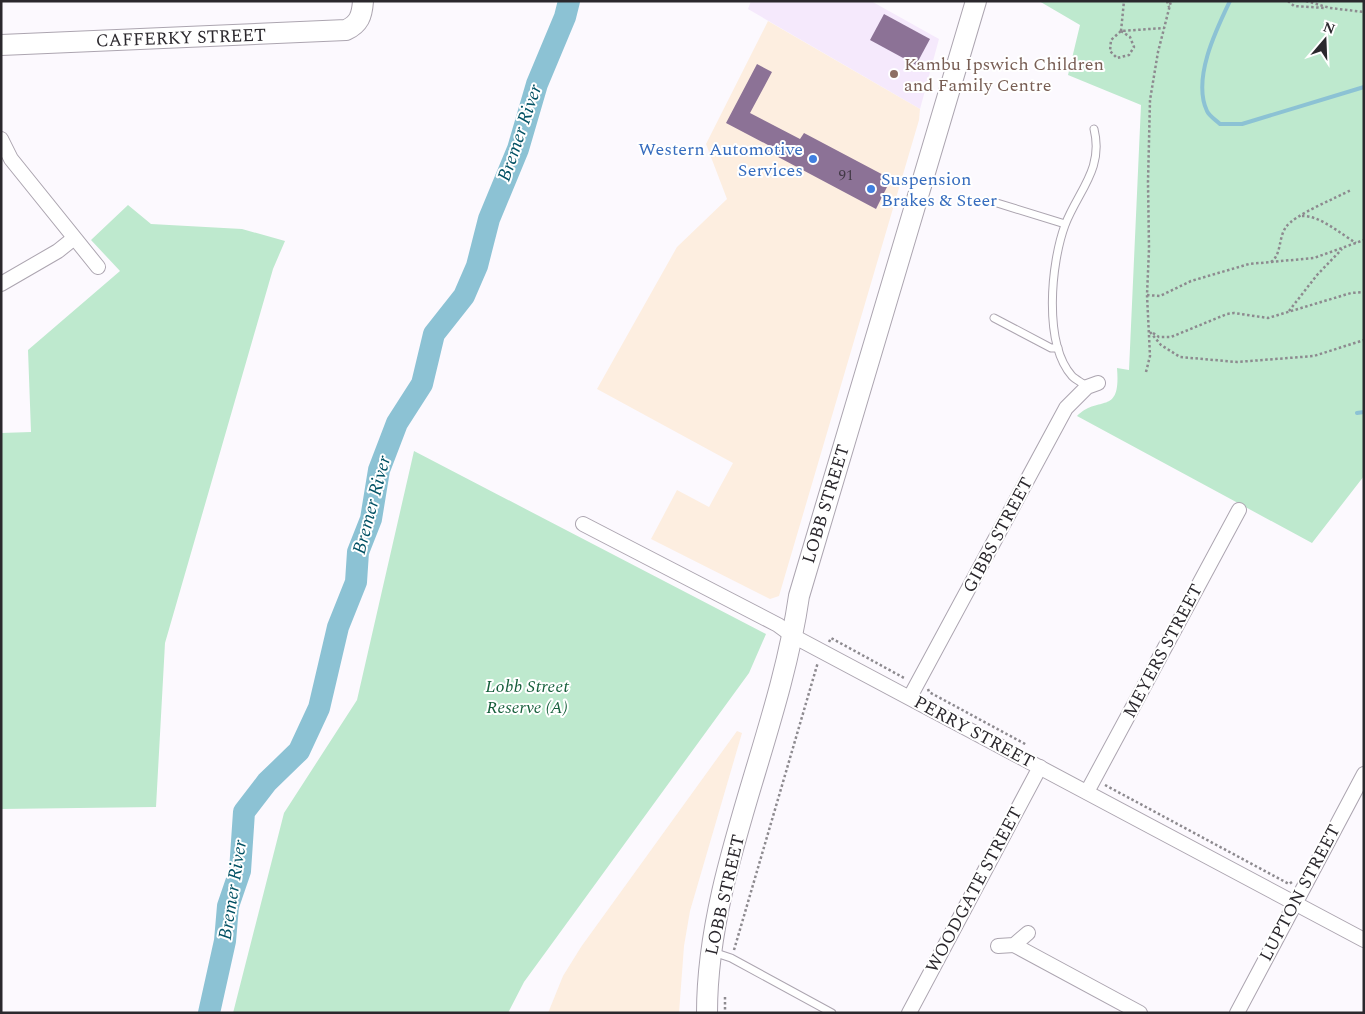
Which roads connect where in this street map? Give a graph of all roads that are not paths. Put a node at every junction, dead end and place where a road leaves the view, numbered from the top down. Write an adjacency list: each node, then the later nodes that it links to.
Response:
1 (363, 1): 3 (main road, CAFFERKY STREET)
2 (976, 1): 16 (main road, LOBB STREET)
3 (1, 45)
4 (1094, 129): 7 (lane)
5 (1, 139): 8 (street)
6 (997, 203): 7 (lane)
7 (1065, 224): 12 (lane)
8 (73, 239): 9 (street); 10 (street)
9 (98, 267)
10 (1, 284)
11 (994, 318): 12 (lane)
12 (1058, 348): 13 (lane)
13 (1092, 385): 17 (street, GIBBS STREET)
14 (1239, 510): 20 (street, MEYERS STREET)
15 (583, 524): 16 (street, PERRY STREET)
16 (793, 636): 17 (street, PERRY STREET); 26 (main road, LOBB STREET)
17 (910, 697): 18 (street, PERRY STREET)
18 (1040, 767): 20 (street, PERRY STREET); 29 (street, WOODGATE STREET)
19 (1364, 774): 21 (street, LUPTON STREET)
20 (1087, 792): 21 (street, PERRY STREET)
21 (1295, 903): 23 (street, PERRY STREET); 31 (street, LUPTON STREET)
22 (1028, 933): 24 (street)
23 (1364, 940)
24 (1014, 945): 25 (street); 30 (street)
25 (998, 946)
26 (710, 951): 27 (main road, LOBB STREET); 28 (lane)
27 (707, 1013)
28 (832, 1013)
29 (909, 1013)
30 (1140, 1013)
31 (1237, 1013)

